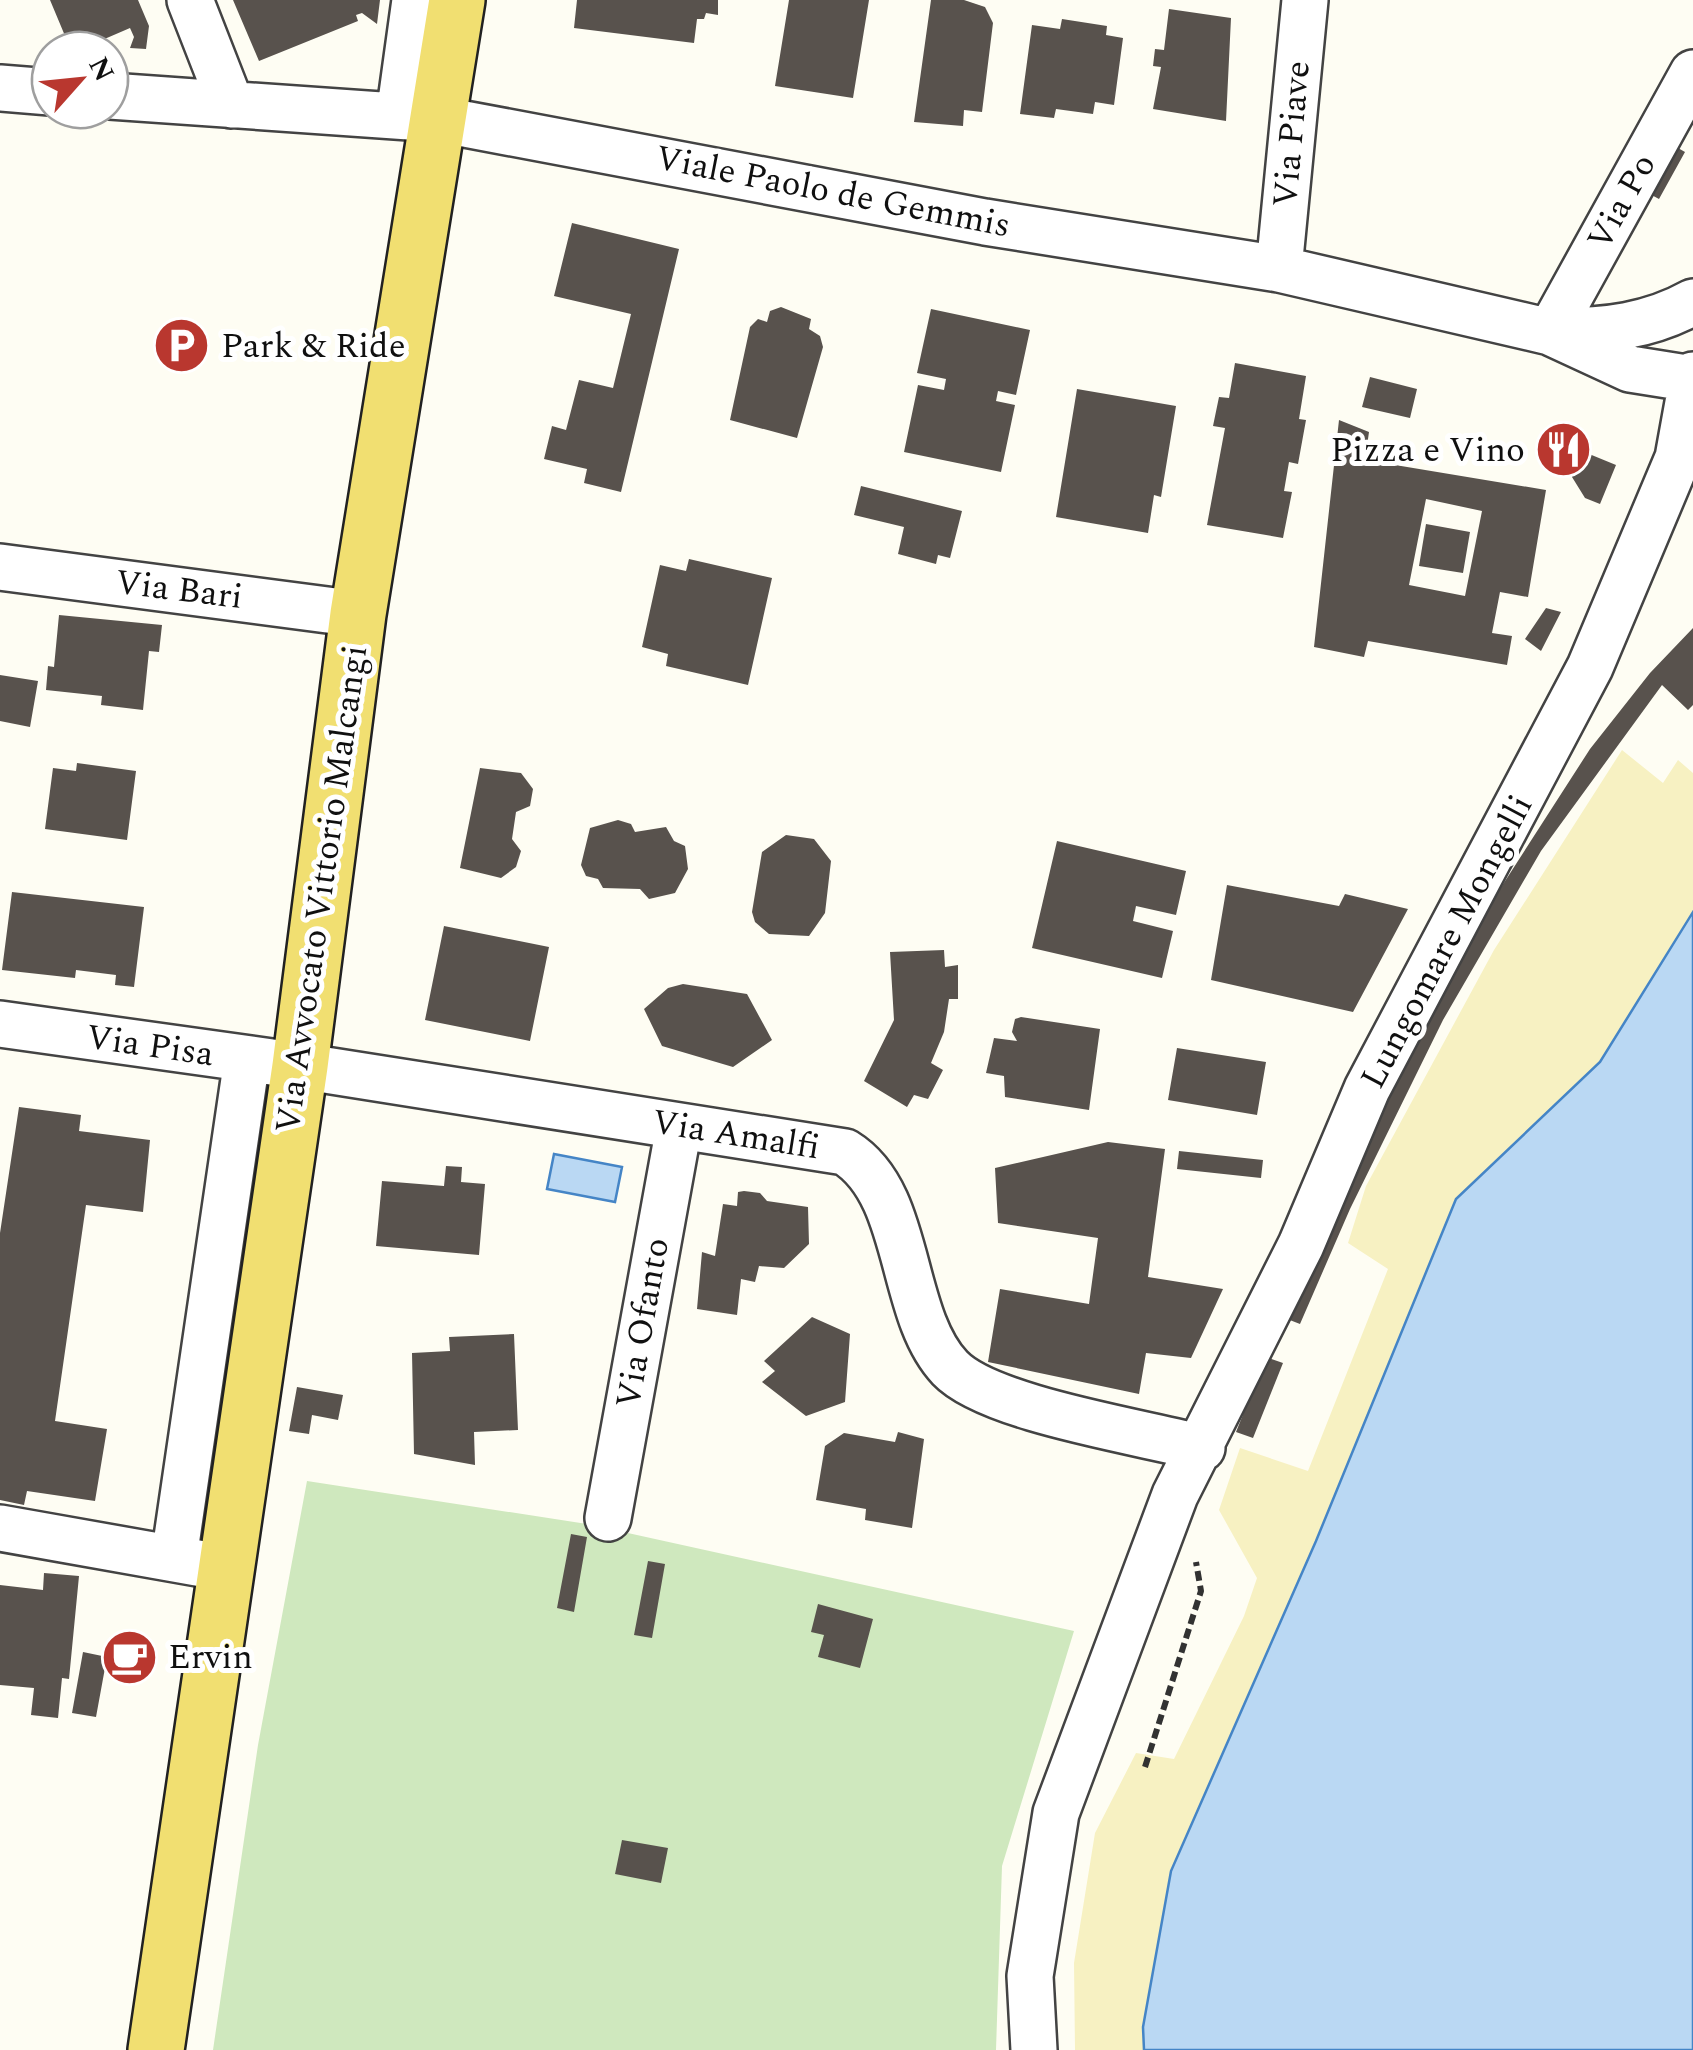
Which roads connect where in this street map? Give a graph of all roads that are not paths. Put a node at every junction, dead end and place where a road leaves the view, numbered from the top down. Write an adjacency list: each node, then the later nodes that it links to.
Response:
1 (190, 0): 9 (street)
2 (415, 0): 10 (street, Via Avvocato Vittorio Malcangi)
3 (457, 0): 10 (main road, Via Avvocato Vittorio Malcangi)
4 (1304, 0): 11 (street, Via Piave)
5 (1693, 73): 13 (street, Via Po)
6 (0, 88): 7 (street)
7 (30, 90)
8 (130, 97): 9 (street, Viale Paolo de Gemmis)
9 (231, 105): 10 (street, Viale Paolo de Gemmis)
10 (419, 118): 11 (street, Viale Paolo de Gemmis); 16 (main road, Via Avvocato Vittorio Malcangi)
11 (1279, 269): 13 (street, Viale Paolo de Gemmis)
12 (1693, 302): 13 (street)
13 (1550, 332): 14 (street)
14 (1693, 378): 21 (street, Lungomare Mongelli)
15 (0, 567): 16 (street, Via Bari)
16 (358, 614): 19 (main road, Via Avvocato Vittorio Malcangi)
17 (0, 1024): 18 (street, Via Pisa)
18 (246, 1060): 19 (street, Via Pisa); 24 (street, Via Avvocato Vittorio Malcangi)
19 (297, 1084): 20 (street, Via Amalfi); 24 (main road, Via Avvocato Vittorio Malcangi)
20 (679, 1127): 21 (street, Via Amalfi); 22 (street, Via Ofanto)
21 (1202, 1448): 26 (street, Lungomare Mongelli)
22 (608, 1518)
23 (0, 1528): 24 (street)
24 (199, 1563): 25 (main road, Via Avvocato Vittorio Malcangi)
25 (156, 2050)
26 (1034, 2050)

